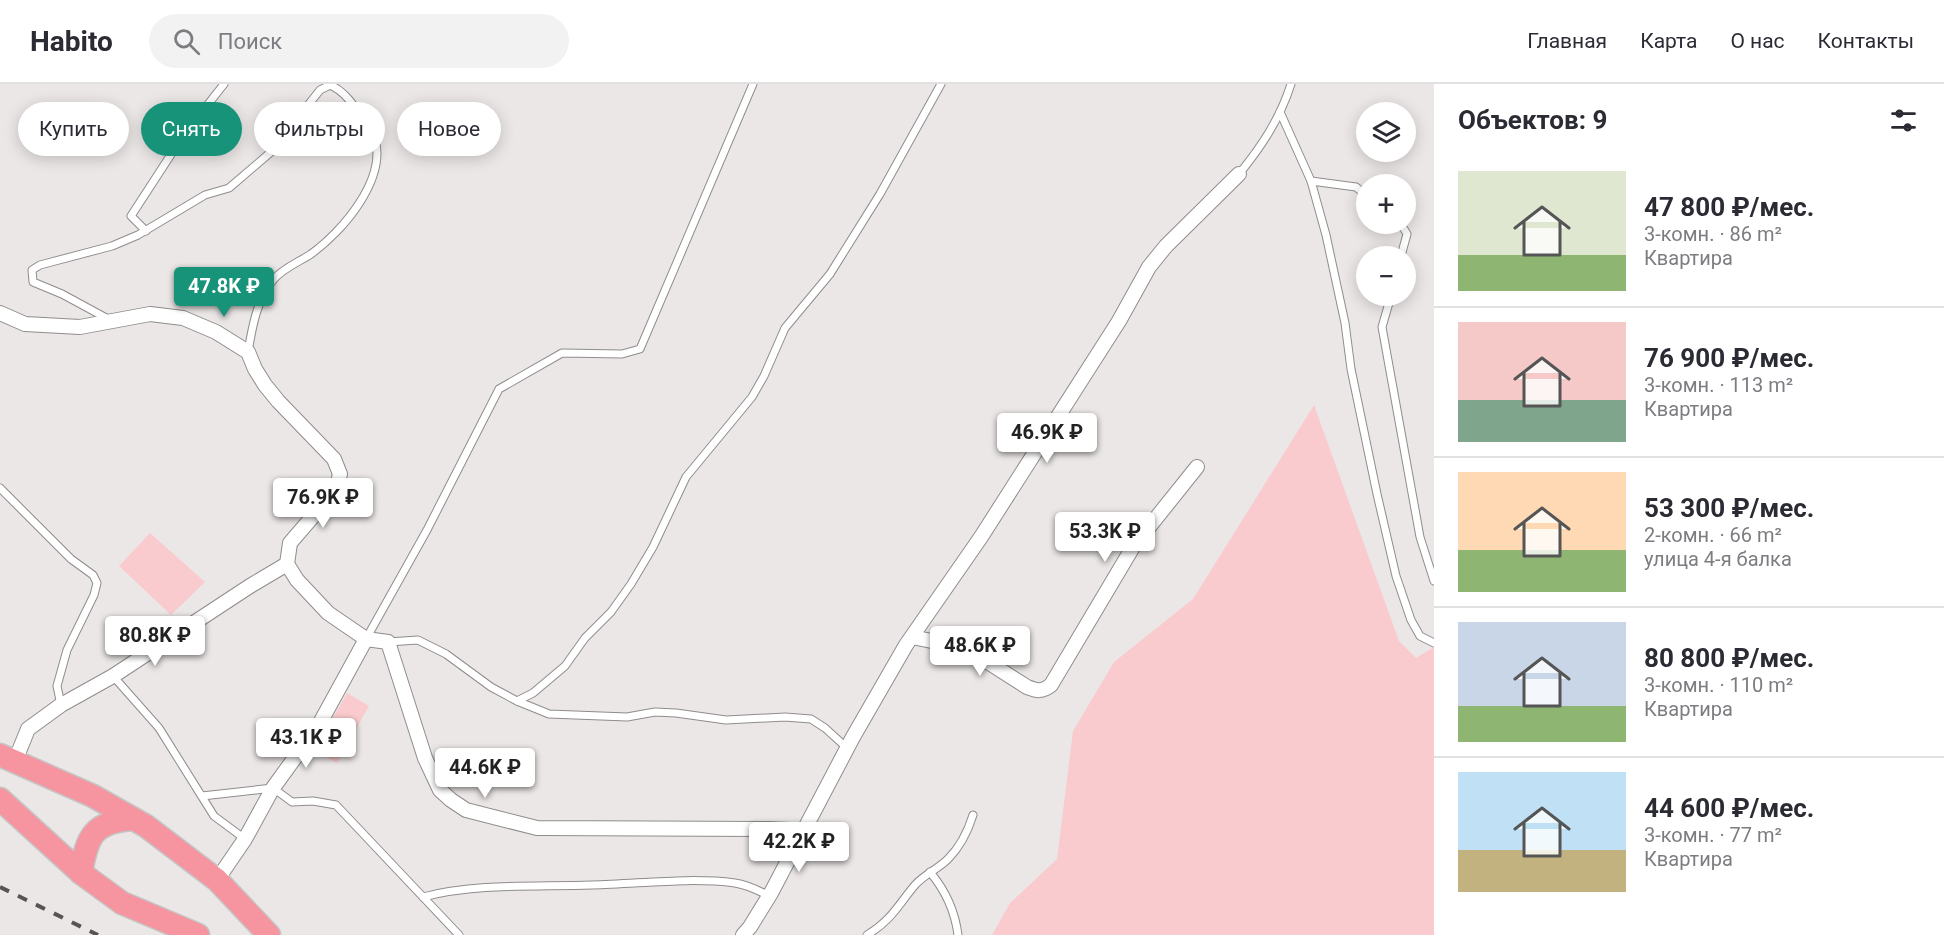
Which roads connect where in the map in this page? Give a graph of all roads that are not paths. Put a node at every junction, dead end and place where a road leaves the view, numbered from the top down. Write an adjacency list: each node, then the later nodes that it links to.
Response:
1 (224, 84): 9 (lane)
2 (753, 84): 19 (lane)
3 (941, 84): 23 (lane)
4 (1291, 84): 5 (lane)
5 (1280, 112): 6 (lane); 7 (lane)
6 (1239, 174): 18 (street)
7 (1311, 181): 8 (lane); 21 (lane)
8 (1356, 187)
9 (146, 231): 12 (lane); 13 (lane)
10 (1388, 306): 17 (lane)
11 (0, 313): 12 (street)
12 (115, 322): 13 (street)
13 (248, 352): 16 (street)
14 (1197, 467): 18 (street)
15 (0, 488): 24 (lane)
16 (287, 564): 19 (street); 22 (street)
17 (1434, 581)
18 (912, 637): 25 (street)
19 (366, 639): 20 (street); 27 (street)
20 (388, 642): 23 (lane); 32 (street)
21 (1434, 643)
22 (113, 676): 24 (street); 28 (lane)
23 (517, 701): 25 (lane)
24 (61, 705): 26 (street)
25 (847, 748): 32 (street)
26 (8, 758): 31 (highway)
27 (273, 789): 28 (lane); 33 (street); 38 (lane)
28 (202, 796): 33 (lane)
29 (0, 799): 35 (highway)
30 (973, 815): 34 (lane)
31 (133, 819): 35 (highway); 36 (highway)
32 (802, 835): 37 (street)
33 (245, 839): 36 (street)
34 (930, 872): 43 (lane); 44 (lane)
35 (81, 873): 39 (highway)
36 (217, 879): 40 (highway)
37 (769, 896): 38 (lane); 42 (street)
38 (423, 897): 41 (lane)
39 (198, 935)
40 (270, 935)
41 (459, 935)
42 (743, 935)
43 (867, 935)
44 (958, 935)

